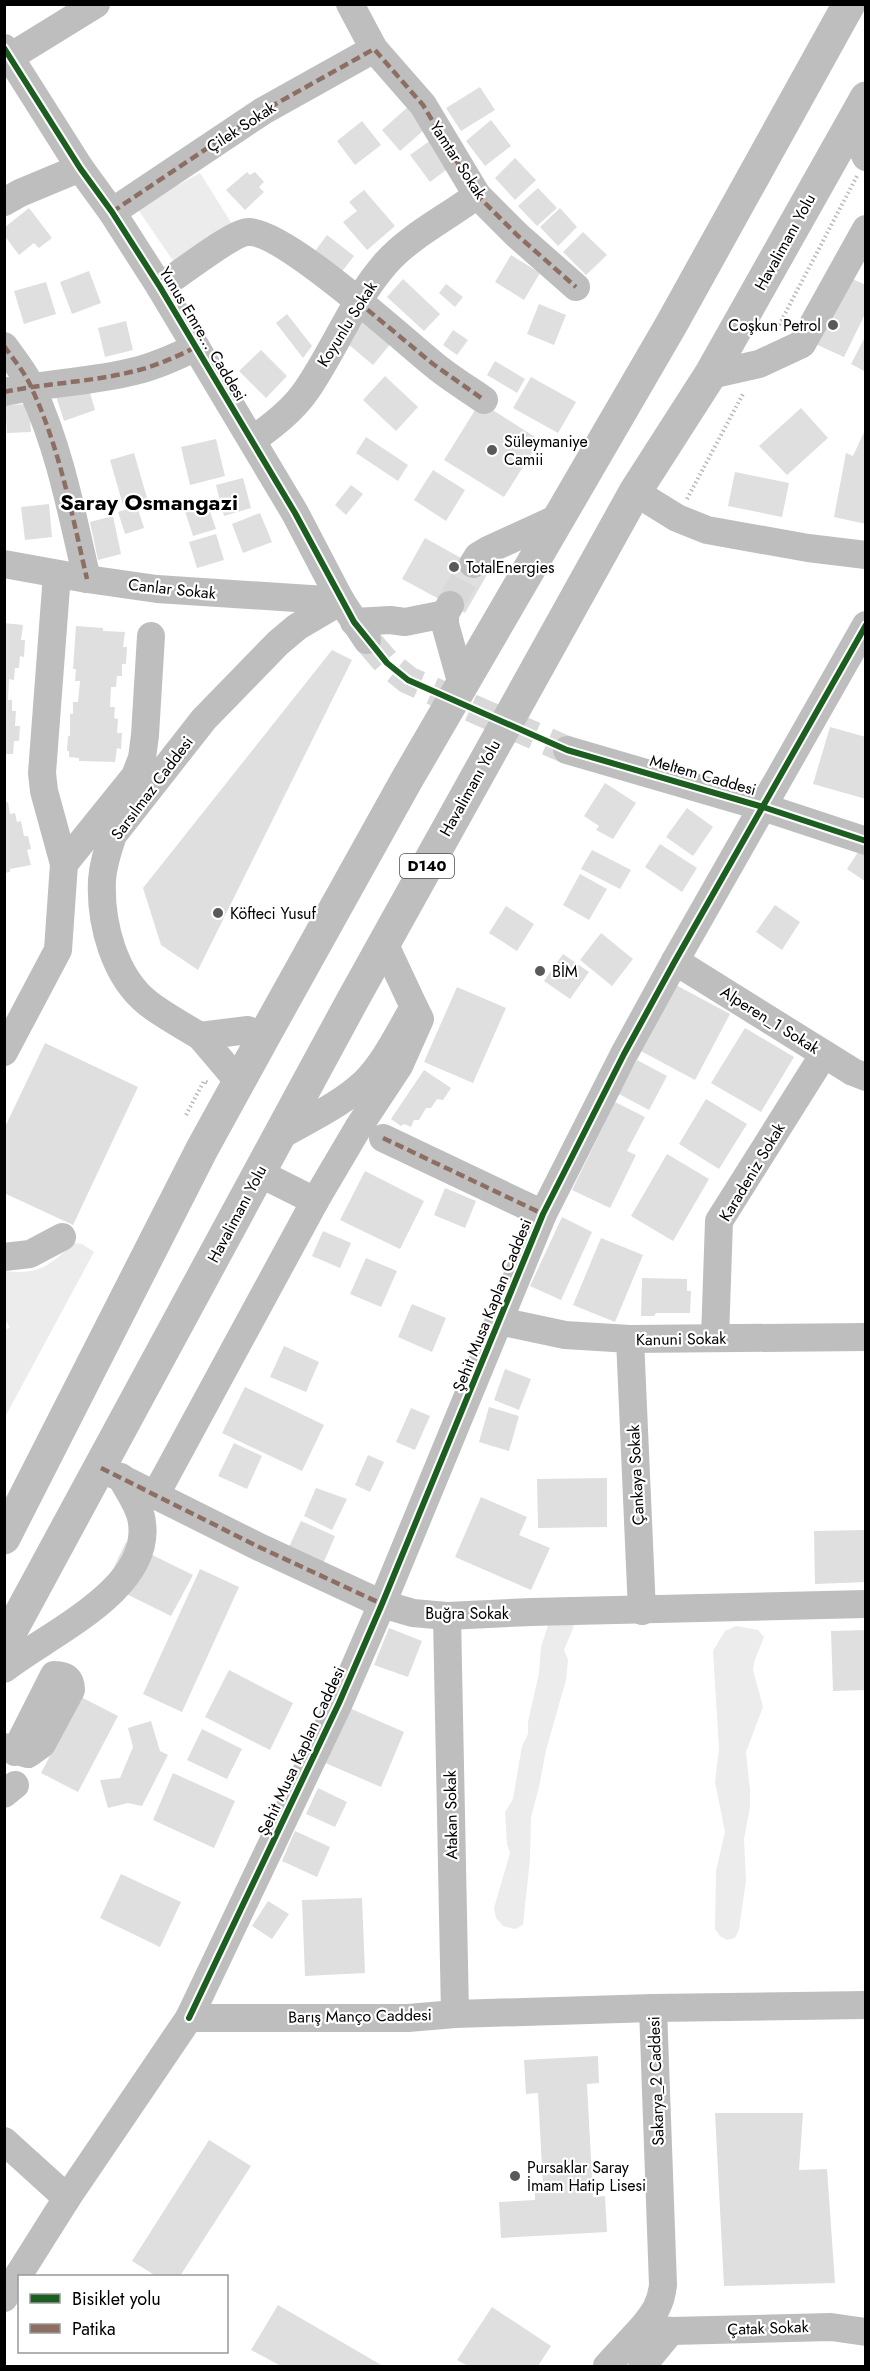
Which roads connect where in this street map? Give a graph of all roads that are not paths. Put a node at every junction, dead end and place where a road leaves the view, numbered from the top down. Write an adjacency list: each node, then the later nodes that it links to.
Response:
1 (96, 4): 5 (street)
2 (350, 4): 4 (street, Yamtar Sokak)
3 (849, 4): 23 (highway)
4 (374, 49): 9 (street, Yamtar Sokak); 11 (street, Çilek Sokak)
5 (7, 53): 8 (street, Yunus Emre... Caddesi)
6 (858, 112): 7 (street); 18 (highway, Havalimanı Yolu / D140)
7 (863, 163)
8 (80, 168): 10 (street); 11 (street, Yunus Emre... Caddesi)
9 (477, 195): 14 (street, Yamtar Sokak); 15 (street, Koyunlu Sokak)
10 (4, 202)
11 (112, 212): 13 (street, Yunus Emre... Caddesi)
12 (866, 229): 18 (street)
13 (160, 287): 15 (street); 17 (street, Yunus Emre... Caddesi)
14 (576, 287)
15 (357, 301): 20 (street); 21 (street, Koyunlu Sokak)
16 (4, 346): 19 (street)
17 (196, 347): 19 (street); 21 (street, Yunus Emre... Caddesi)
18 (710, 375): 22 (highway, Havalimanı Yolu / D140)
19 (18, 389): 28 (street)
20 (484, 400)
21 (252, 440): 29 (street, Yunus Emre... Caddesi)
22 (635, 492): 24 (street); 37 (highway, Havalimanı Yolu / D140)
23 (560, 517): 26 (street); 32 (highway)
24 (866, 555)
25 (4, 564): 27 (street, Canlar Sokak)
26 (473, 564)
27 (57, 574): 28 (street, Canlar Sokak); 36 (street)
28 (87, 579): 29 (street, Canlar Sokak)
29 (354, 621): 32 (street, Canlar Sokak); 40 (street, Sarsılmaz Caddesi)
30 (866, 625): 34 (street, Şehit Musa Kaplan Caddesi)
31 (151, 636): 36 (street)
32 (462, 685): 41 (highway)
33 (567, 750): 34 (street, Meltem Caddesi)
34 (763, 807): 35 (street, Meltem Caddesi); 38 (street, Şehit Musa Kaplan Caddesi)
35 (866, 841)
36 (64, 864): 42 (street)
37 (384, 943): 39 (street); 46 (highway, Havalimanı Yolu / D140)
38 (675, 961): 43 (street, Alperen_1 Sokak); 50 (street, Şehit Musa Kaplan Caddesi)
39 (414, 1007): 46 (street); 49 (street)
40 (200, 1036): 41 (street); 45 (street, Sarsılmaz Caddesi)
41 (263, 1038): 45 (highway)
42 (4, 1052)
43 (824, 1054): 44 (street, Alperen_1 Sokak); 55 (street, Karadeniz Sokak)
44 (866, 1077)
45 (239, 1082): 59 (highway)
46 (278, 1137): 48 (highway, Havalimanı Yolu / D140)
47 (383, 1138): 50 (street)
48 (259, 1173): 49 (street); 57 (highway, Havalimanı Yolu / D140)
49 (315, 1201): 58 (street)
50 (543, 1214): 53 (street, Şehit Musa Kaplan Caddesi)
51 (62, 1237): 52 (street)
52 (4, 1257)
53 (499, 1321): 56 (street, Kanuni Sokak); 60 (street, Şehit Musa Kaplan Caddesi)
54 (866, 1337): 55 (street, Kanuni Sokak)
55 (715, 1338): 56 (street, Kanuni Sokak)
56 (630, 1339): 62 (street, Çankaya Sokak)
57 (111, 1473): 58 (street, Buğra Sokak); 64 (highway, Havalimanı Yolu / D140); 65 (street)
58 (156, 1494): 60 (street, Buğra Sokak)
59 (4, 1538)
60 (382, 1604): 63 (street, Buğra Sokak); 69 (street, Şehit Musa Kaplan Caddesi)
61 (866, 1604): 62 (street, Buğra Sokak)
62 (642, 1611): 63 (street, Buğra Sokak)
63 (447, 1616): 68 (street, Atakan Sokak)
64 (5, 1644)
65 (4, 1669)
66 (866, 2006): 67 (street, Barış Manço Caddesi)
67 (653, 2008): 68 (street, Barış Manço Caddesi); 75 (street, Sakarya_2 Caddesi)
68 (455, 2014): 69 (street, Barış Manço Caddesi)
69 (189, 2018): 71 (street)
70 (4, 2140): 71 (street)
71 (67, 2198): 72 (street)
72 (18, 2275)
73 (18, 2276): 74 (street)
74 (4, 2298)
75 (642, 2328): 76 (street, Çatak Sokak); 78 (street, Sakarya_2 Caddesi)
76 (671, 2331): 77 (street, Çatak Sokak); 79 (street)
77 (866, 2332)
78 (607, 2367)
79 (642, 2367)

